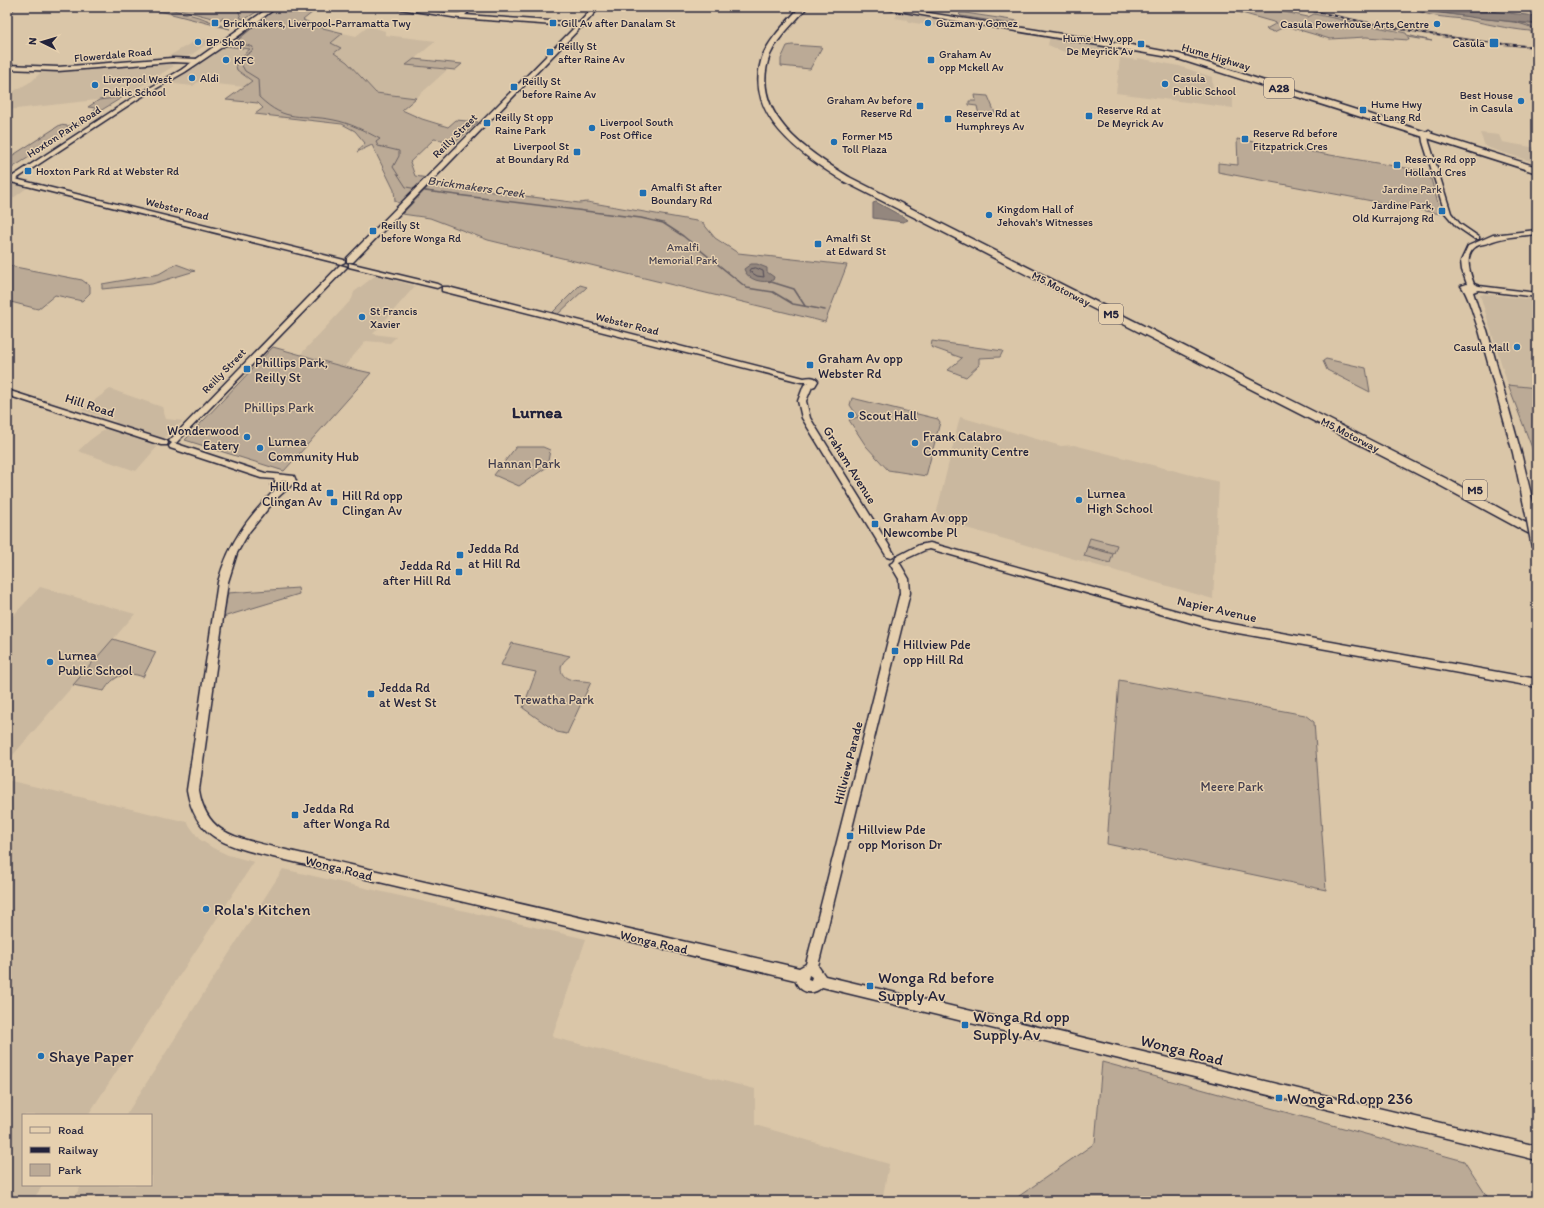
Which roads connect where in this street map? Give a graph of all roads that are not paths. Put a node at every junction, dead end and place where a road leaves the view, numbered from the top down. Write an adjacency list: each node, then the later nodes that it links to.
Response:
1 (13, 7): 11 (street)
2 (268, 7): 14 (main road, Hoxton Park Road)
3 (274, 7): 15 (main road, Hoxton Park Road)
4 (390, 7): 12 (street)
5 (471, 7): 12 (street)
6 (597, 7): 13 (street, Reilly Street)
7 (804, 7): 32 (highway, M5 Motorway / M5)
8 (811, 7): 31 (highway, M5 Motorway / M5)
9 (878, 7): 17 (highway, Hume Highway / A28)
10 (895, 7): 17 (highway, Hume Highway / A28)
11 (7, 10)
12 (462, 15): 13 (street)
13 (577, 26): 23 (street, Reilly Street)
14 (187, 60): 15 (street, Flowerdale Road); 16 (street, Flowerdale Road); 20 (main road, Hoxton Park Road)
15 (197, 61): 20 (main road, Hoxton Park Road)
16 (7, 67)
17 (1427, 133): 18 (highway, Hume Highway / A28); 19 (highway, Hume Highway / A28); 22 (street)
18 (1537, 166)
19 (1537, 170)
20 (8, 179): 24 (street, Webster Road)
21 (1537, 231): 22 (street)
22 (1481, 240): 25 (street)
23 (351, 262): 24 (street); 27 (street, Webster Road)
24 (342, 264): 29 (street, Reilly Street)
25 (1473, 288): 26 (street); 33 (street, bridge)
26 (1537, 295)
27 (806, 382): 34 (street, Graham Avenue)
28 (7, 392): 29 (street, Hill Road)
29 (170, 444): 30 (street, Hill Road)
30 (279, 483): 36 (street, Wonga Road)
31 (1537, 524)
32 (1537, 534)
33 (1537, 547)
34 (895, 559): 35 (street, Napier Avenue); 36 (street, Hillview Parade)
35 (1537, 683)
36 (810, 975): 37 (street, Wonga Road)
37 (1537, 1153)

